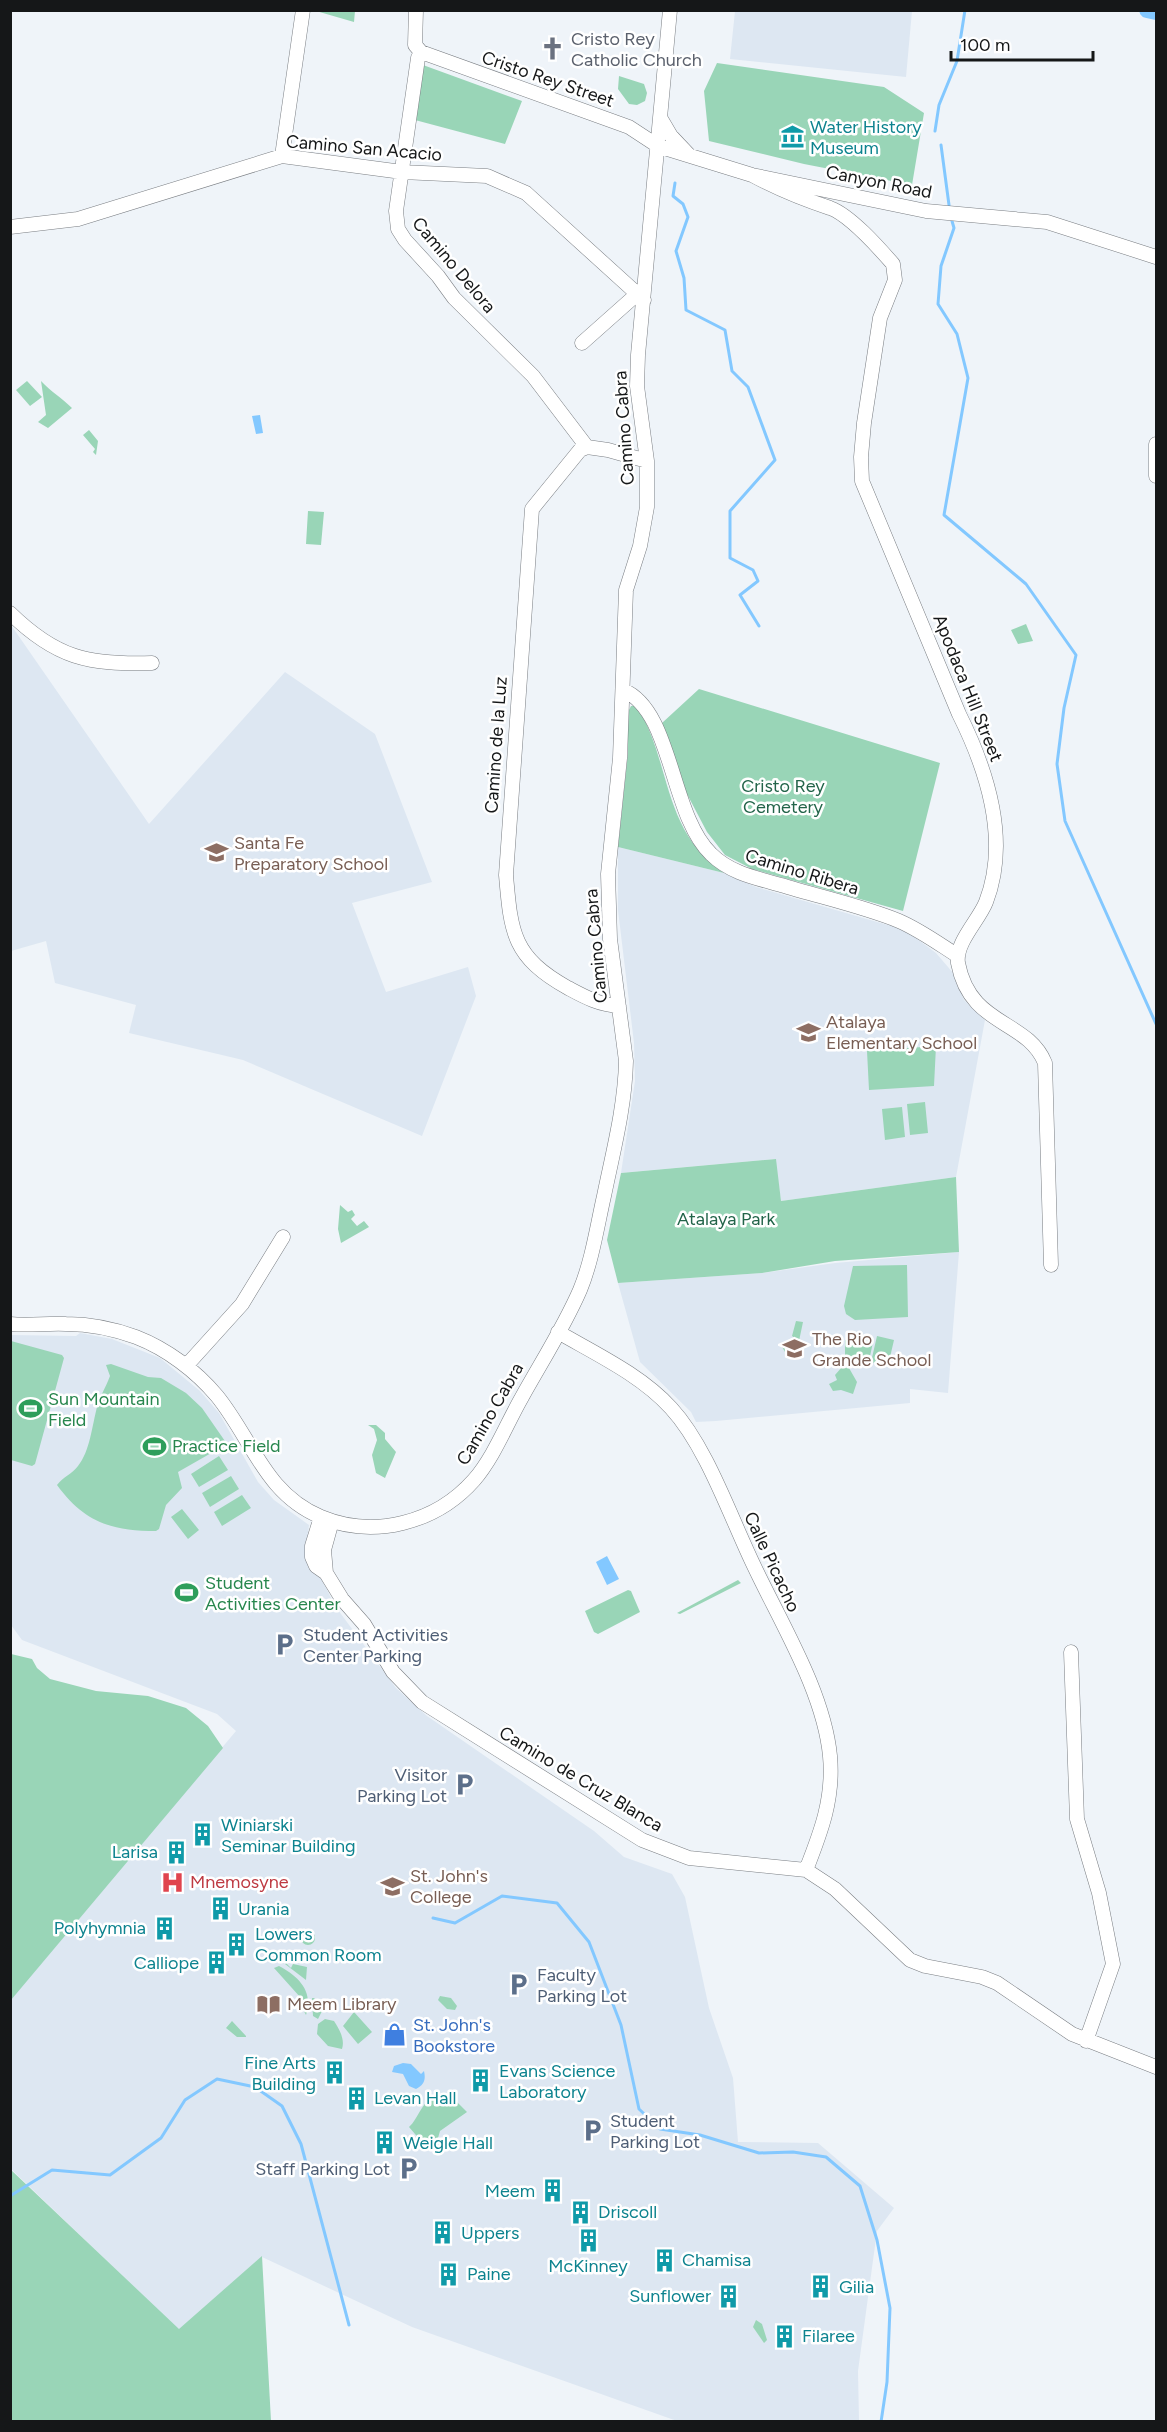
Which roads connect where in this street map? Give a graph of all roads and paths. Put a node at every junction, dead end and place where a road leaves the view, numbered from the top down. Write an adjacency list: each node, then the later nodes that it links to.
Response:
1 (303, 10): 7 (street)
2 (416, 10): 4 (street, Camino Delora)
3 (670, 10): 5 (street)
4 (422, 52): 6 (street, Cristo Rey Street); 9 (street, Camino Delora)
5 (661, 119): 6 (street); 8 (street)
6 (658, 146): 8 (street, Canyon Road); 13 (street, Camino Cabra)
7 (282, 156): 9 (street, Camino San Acacio); 11 (street, Camino San Acacio)
8 (689, 156): 10 (street, Canyon Road)
9 (402, 172): 13 (street, Camino San Acacio); 16 (street, Camino Delora)
10 (752, 174): 12 (street, Canyon Road); 22 (street, Apodaca Hill Street)
11 (10, 227)
12 (1156, 257)
13 (640, 297): 14 (street); 17 (street, Camino Cabra)
14 (582, 342)
15 (1156, 444): 18 (street)
16 (587, 447): 17 (street); 23 (street, Camino de la Luz)
17 (647, 461): 21 (street, Camino Cabra)
18 (1156, 476)
19 (10, 613): 20 (street)
20 (152, 663)
21 (623, 690): 22 (street, Camino Ribera); 23 (street, Camino Cabra)
22 (958, 956): 25 (street)
23 (619, 1006): 27 (street, Camino Cabra)
24 (283, 1237): 28 (street)
25 (1051, 1265)
26 (10, 1324): 28 (street)
27 (558, 1332): 29 (street, Camino Cabra); 31 (street, Calle Picacho)
28 (186, 1366): 29 (street)
29 (326, 1519): 31 (street, Camino de Cruz Blanca)
30 (1071, 1652): 32 (street)
31 (806, 1870): 32 (street, Camino de Cruz Blanca)
32 (1086, 2041): 33 (street, Camino de Cruz Blanca)
33 (1156, 2067)

